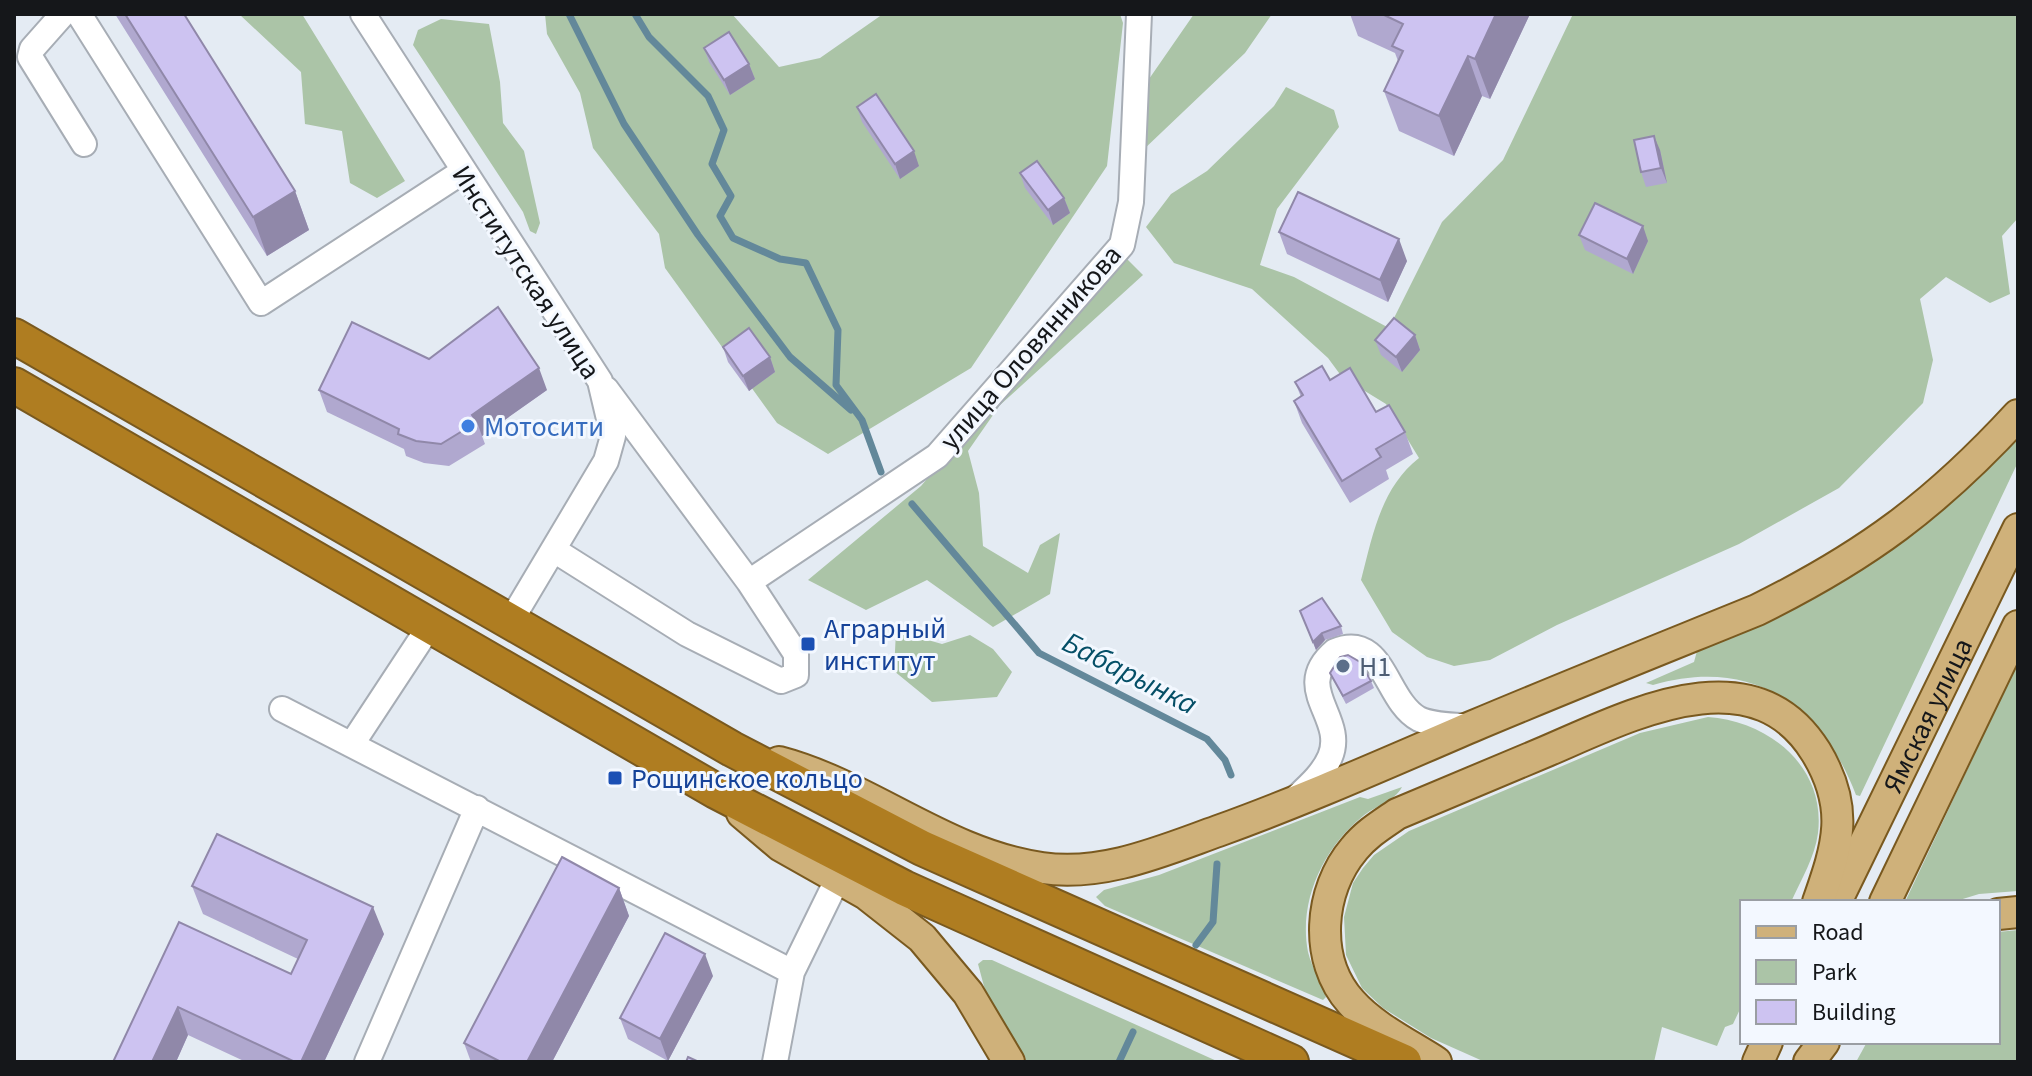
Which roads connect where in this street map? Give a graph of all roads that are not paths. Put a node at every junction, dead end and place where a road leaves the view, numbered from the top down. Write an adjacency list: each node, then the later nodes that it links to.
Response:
1 (63, 14): 5 (street)
2 (79, 14): 6 (street)
3 (363, 14): 6 (street, Институтская улица)
4 (1139, 14): 13 (street, улица Оловянникова)
5 (84, 144)
6 (462, 172): 8 (street, Институтская улица)
7 (14, 336): 14 (highway)
8 (600, 381): 12 (street, Институтская улица); 13 (street)
9 (14, 385): 16 (highway)
10 (2018, 415): 18 (main road)
11 (2018, 529): 26 (main road, Ямская улица)
12 (554, 550): 13 (street); 14 (street, Институтская улица)
13 (749, 582)
14 (510, 622): 20 (highway)
15 (2018, 626): 27 (main road)
16 (429, 627): 19 (street); 21 (highway)
17 (282, 709): 19 (street)
18 (1472, 727): 22 (main road); 22 (street)
19 (352, 744): 23 (street)
20 (732, 749): 22 (main road); 34 (highway)
21 (716, 791): 24 (main road); 33 (highway)
22 (1288, 805)
23 (477, 808): 28 (street); 30 (street)
24 (838, 878): 28 (street); 32 (main road)
25 (1819, 900): 35 (main road)
26 (1837, 900)
27 (1886, 900)
28 (792, 972): 31 (street)
29 (1820, 1044): 36 (main road)
30 (367, 1062)
31 (775, 1062)
32 (1009, 1062)
33 (1291, 1062)
34 (1404, 1062)
35 (1436, 1062)
36 (1809, 1062)

